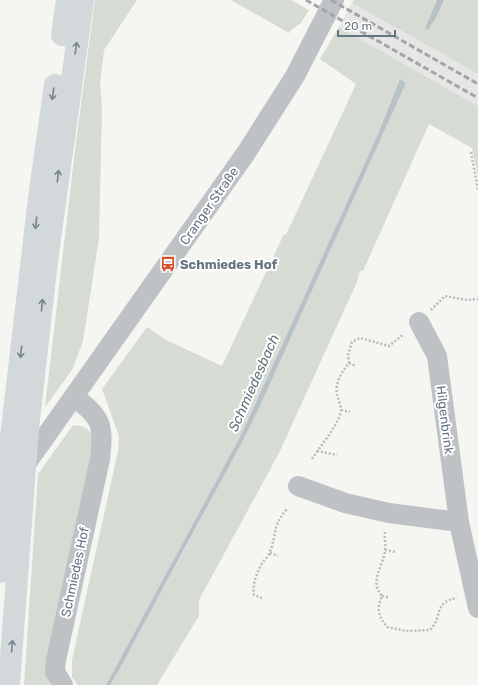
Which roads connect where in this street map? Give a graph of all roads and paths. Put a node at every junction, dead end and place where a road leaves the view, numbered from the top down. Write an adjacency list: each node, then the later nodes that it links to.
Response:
1 (67, 0): 25 (highway, one-way to 25)
2 (83, 0): 30 (highway, one-way to 2)
3 (334, 0): 10 (street, Cranger Straße)
4 (471, 152): 5 (path)
5 (478, 190)
6 (478, 299): 7 (path)
7 (419, 322): 8 (path); 20 (street, Hilgenbrink)
8 (349, 363): 9 (path); 11 (path)
9 (356, 366)
10 (74, 397): 17 (street, Cranger Straße); 31 (street, Schmiedes Hof)
11 (341, 410): 12 (path); 13 (path)
12 (350, 412)
13 (317, 451): 14 (path); 15 (path)
14 (337, 454)
15 (312, 459)
16 (298, 486): 19 (street)
17 (0, 501)
18 (286, 509): 23 (path)
19 (389, 513): 20 (street); 21 (path)
20 (459, 522): 29 (street, Hilgenbrink)
21 (385, 550): 22 (path); 26 (path)
22 (395, 552)
23 (270, 553): 24 (path); 28 (path)
24 (278, 556)
25 (0, 572)
26 (382, 596): 27 (path); 29 (path)
27 (388, 597)
28 (262, 598)
29 (476, 601)
30 (9, 685)
31 (63, 685)

